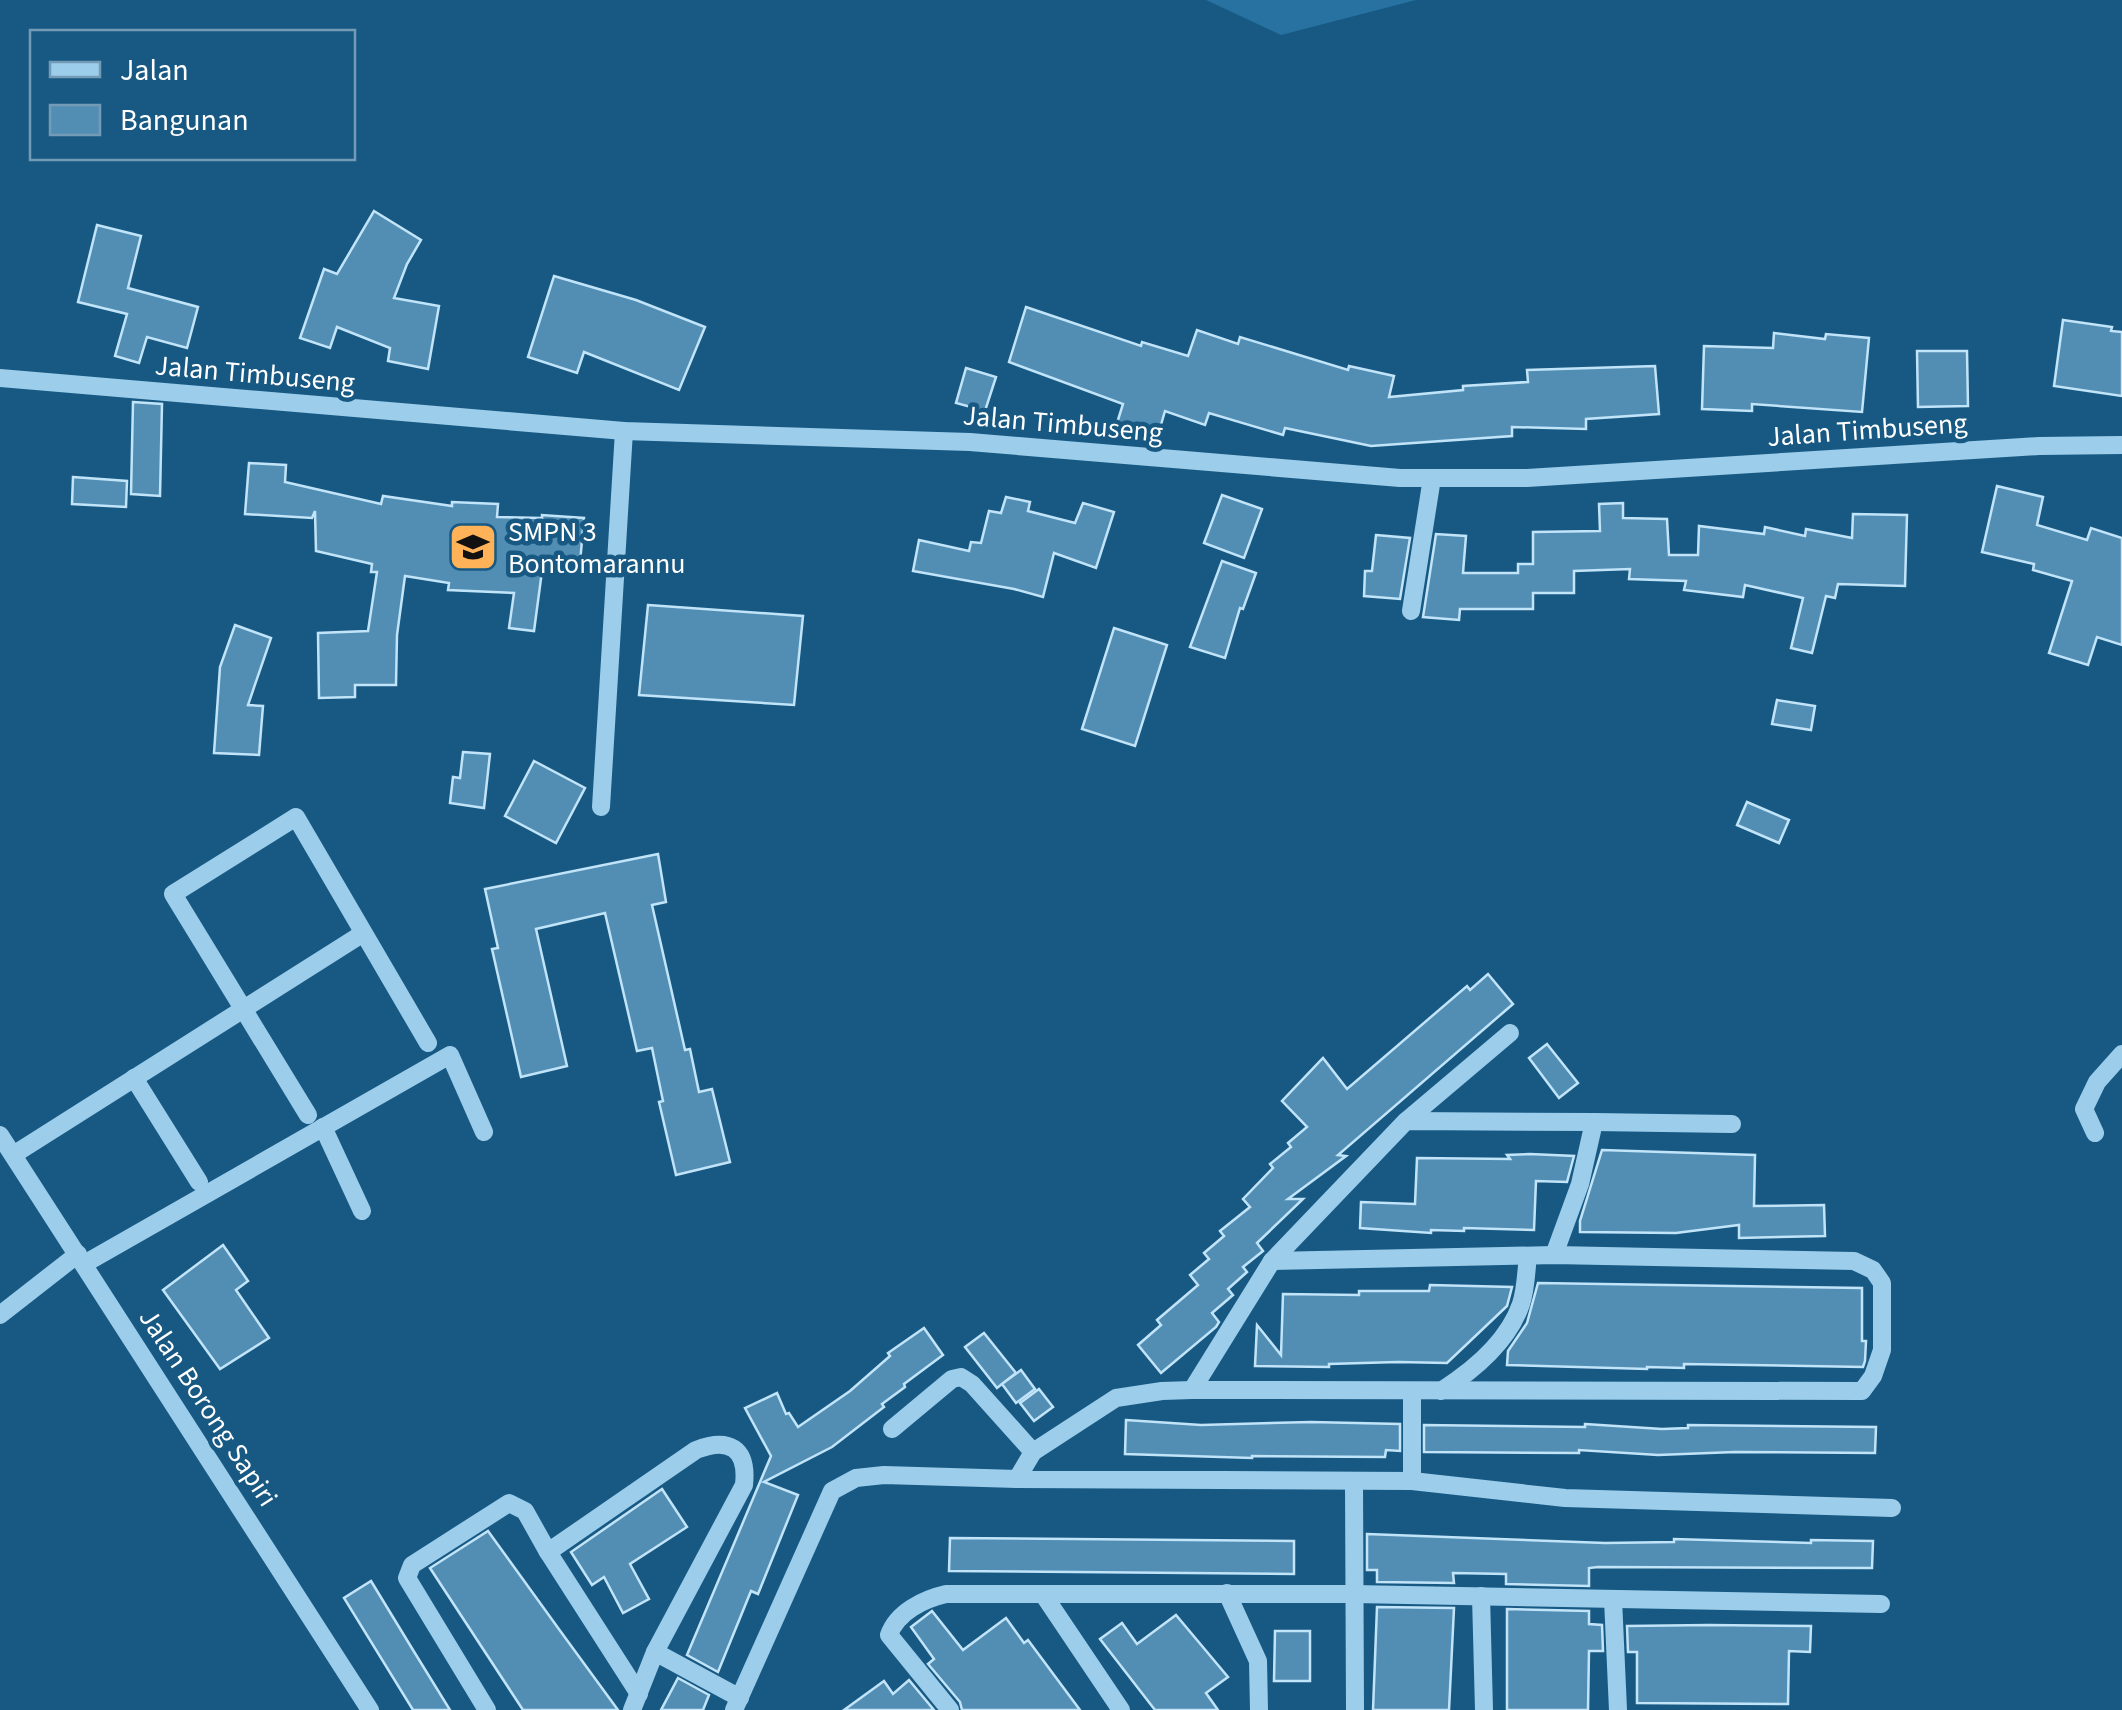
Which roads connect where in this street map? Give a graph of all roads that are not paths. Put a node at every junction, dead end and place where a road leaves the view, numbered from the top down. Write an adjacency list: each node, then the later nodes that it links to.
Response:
1 (0, 378): 2 (street, Jalan Timbuseng)
2 (624, 431): 4 (street, Jalan Timbuseng); 6 (street)
3 (2122, 445): 4 (street, Jalan Timbuseng)
4 (1432, 478): 5 (street)
5 (1411, 612)
6 (601, 807)
7 (362, 934): 8 (street); 8 (street); 10 (street)
8 (244, 1008): 12 (street); 13 (street)
9 (1510, 1033): 14 (street)
10 (428, 1042)
11 (2122, 1054): 19 (street)
12 (134, 1078): 21 (street); 22 (street)
13 (308, 1115)
14 (1406, 1121): 15 (street); 27 (street)
15 (1594, 1122): 16 (street); 24 (street)
16 (1732, 1124)
17 (323, 1127): 18 (street); 23 (street); 26 (street)
18 (484, 1132)
19 (2095, 1133)
20 (0, 1135): 21 (street, Jalan Borong Sapiri)
21 (13, 1155): 26 (street, Jalan Borong Sapiri)
22 (199, 1182)
23 (362, 1211)
24 (1554, 1255): 25 (street); 30 (street)
25 (1528, 1256): 27 (street); 30 (street)
26 (81, 1259): 28 (street); 48 (street, Jalan Borong Sapiri)
27 (1272, 1261): 29 (street)
28 (0, 1316)
29 (1192, 1390): 31 (street); 33 (street)
30 (1442, 1391): 31 (street)
31 (1412, 1392): 35 (street)
32 (892, 1429): 33 (street)
33 (1033, 1452): 34 (street)
34 (1017, 1480): 36 (street); 47 (street)
35 (1412, 1481): 36 (street); 37 (street)
36 (1354, 1483): 41 (street)
37 (1892, 1508)
38 (548, 1552): 45 (street); 46 (street); 49 (street)
39 (1044, 1594): 40 (street); 50 (street); 51 (street)
40 (1227, 1594): 41 (street); 52 (street)
41 (1354, 1594): 42 (street); 53 (street)
42 (1481, 1596): 43 (street); 54 (street)
43 (1613, 1599): 44 (street); 55 (street)
44 (1881, 1604)
45 (655, 1652): 46 (street); 47 (street)
46 (636, 1702)
47 (737, 1704)
48 (370, 1710)
49 (487, 1710)
50 (950, 1710)
51 (1121, 1710)
52 (1259, 1710)
53 (1355, 1710)
54 (1484, 1710)
55 (1618, 1710)

